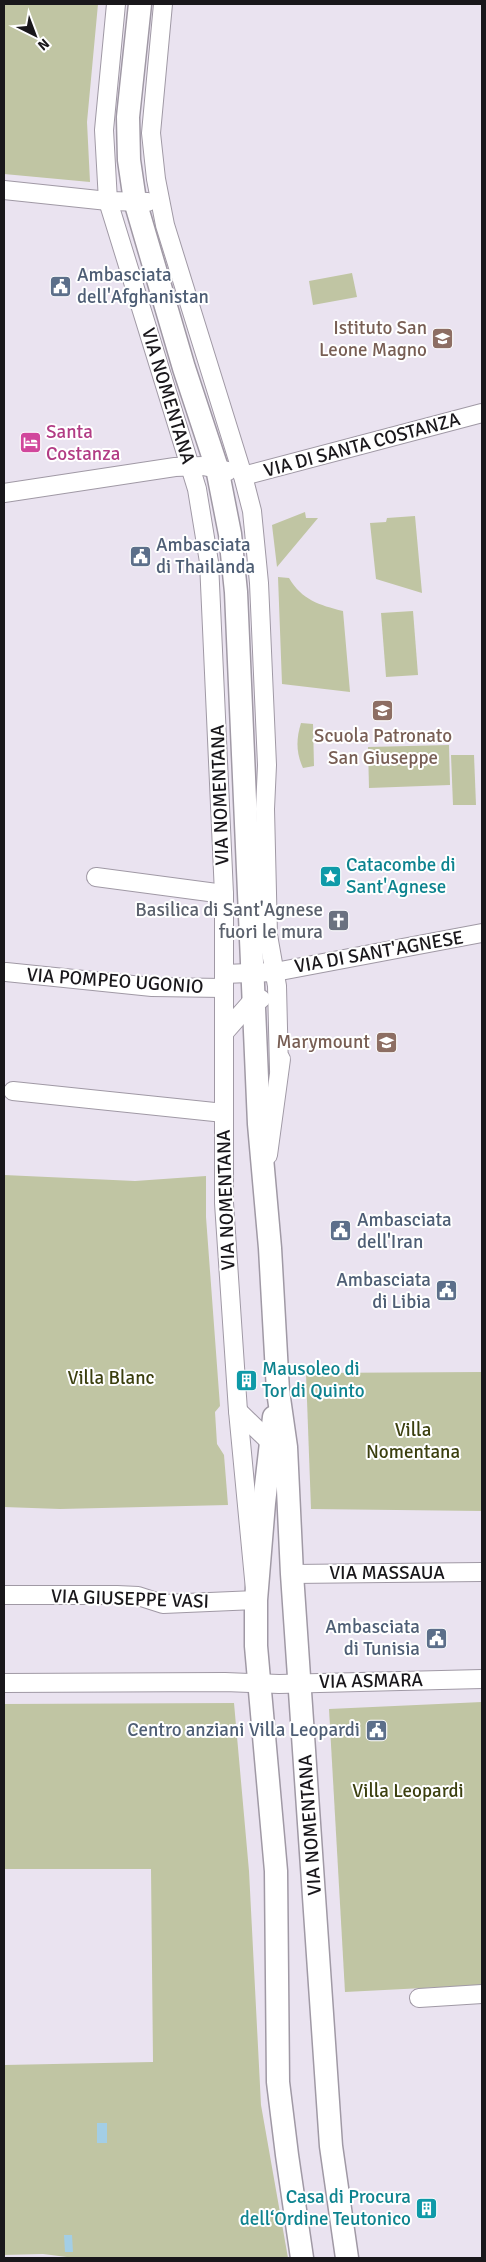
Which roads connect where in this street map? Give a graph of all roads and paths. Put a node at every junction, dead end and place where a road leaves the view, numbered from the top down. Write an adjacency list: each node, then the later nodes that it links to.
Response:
1 (116, 4): 5 (street, VIA NOMENTANA)
2 (140, 4): 6 (main road, VIA NOMENTANA)
3 (163, 4): 7 (street, VIA NOMENTANA)
4 (4, 190): 5 (street)
5 (108, 201): 6 (street); 9 (street, VIA NOMENTANA)
6 (135, 201): 7 (street); 10 (main road, VIA NOMENTANA)
7 (162, 215): 11 (street, VIA NOMENTANA)
8 (482, 413): 11 (street, VIA DI SANTA COSTANZA)
9 (190, 466): 10 (street); 12 (street); 14 (street, VIA NOMENTANA)
10 (217, 468): 11 (street); 18 (main road, VIA NOMENTANA)
11 (243, 476): 17 (street, VIA NOMENTANA)
12 (4, 493)
13 (96, 877): 14 (street)
14 (224, 894): 19 (street, VIA NOMENTANA)
15 (482, 933): 17 (street, VIA DI SANT'AGNESE)
16 (6, 972): 19 (street, VIA POMPEO UGONIO)
17 (275, 972): 18 (street, VIA DI SANT'AGNESE); 21 (street, VIA NOMENTANA)
18 (251, 973): 19 (street, VIA POMPEO UGONIO); 20 (main road, VIA NOMENTANA)
19 (224, 981): 22 (street, VIA NOMENTANA)
20 (252, 1000): 21 (street); 22 (street); 25 (main road, VIA NOMENTANA)
21 (277, 1000): 25 (street, VIA NOMENTANA)
22 (224, 1033): 24 (street, VIA NOMENTANA)
23 (13, 1091): 24 (street)
24 (224, 1113): 27 (street, VIA NOMENTANA)
25 (264, 1185): 26 (main road, VIA NOMENTANA)
26 (278, 1391): 28 (main road, VIA NOMENTANA); 32 (main road, VIA NOMENTANA)
27 (238, 1410): 28 (street); 30 (street, VIA NOMENTANA)
28 (271, 1443): 29 (main road, VIA NOMENTANA)
29 (264, 1503): 30 (street); 34 (main road, VIA NOMENTANA)
30 (248, 1532): 34 (street, VIA NOMENTANA)
31 (482, 1572): 32 (street, VIA MASSAUA)
32 (292, 1574): 36 (main road, VIA NOMENTANA)
33 (4, 1595): 34 (street, VIA GIUSEPPE VASI)
34 (256, 1600): 38 (main road, VIA NOMENTANA)
35 (482, 1679): 36 (street, VIA ASMARA)
36 (300, 1682): 38 (street, VIA ASMARA); 42 (main road, VIA NOMENTANA)
37 (4, 1683): 38 (street, VIA ASMARA)
38 (259, 1684): 41 (main road, VIA NOMENTANA)
39 (482, 1994): 40 (street)
40 (419, 1998)
41 (302, 2258)
42 (347, 2258)

